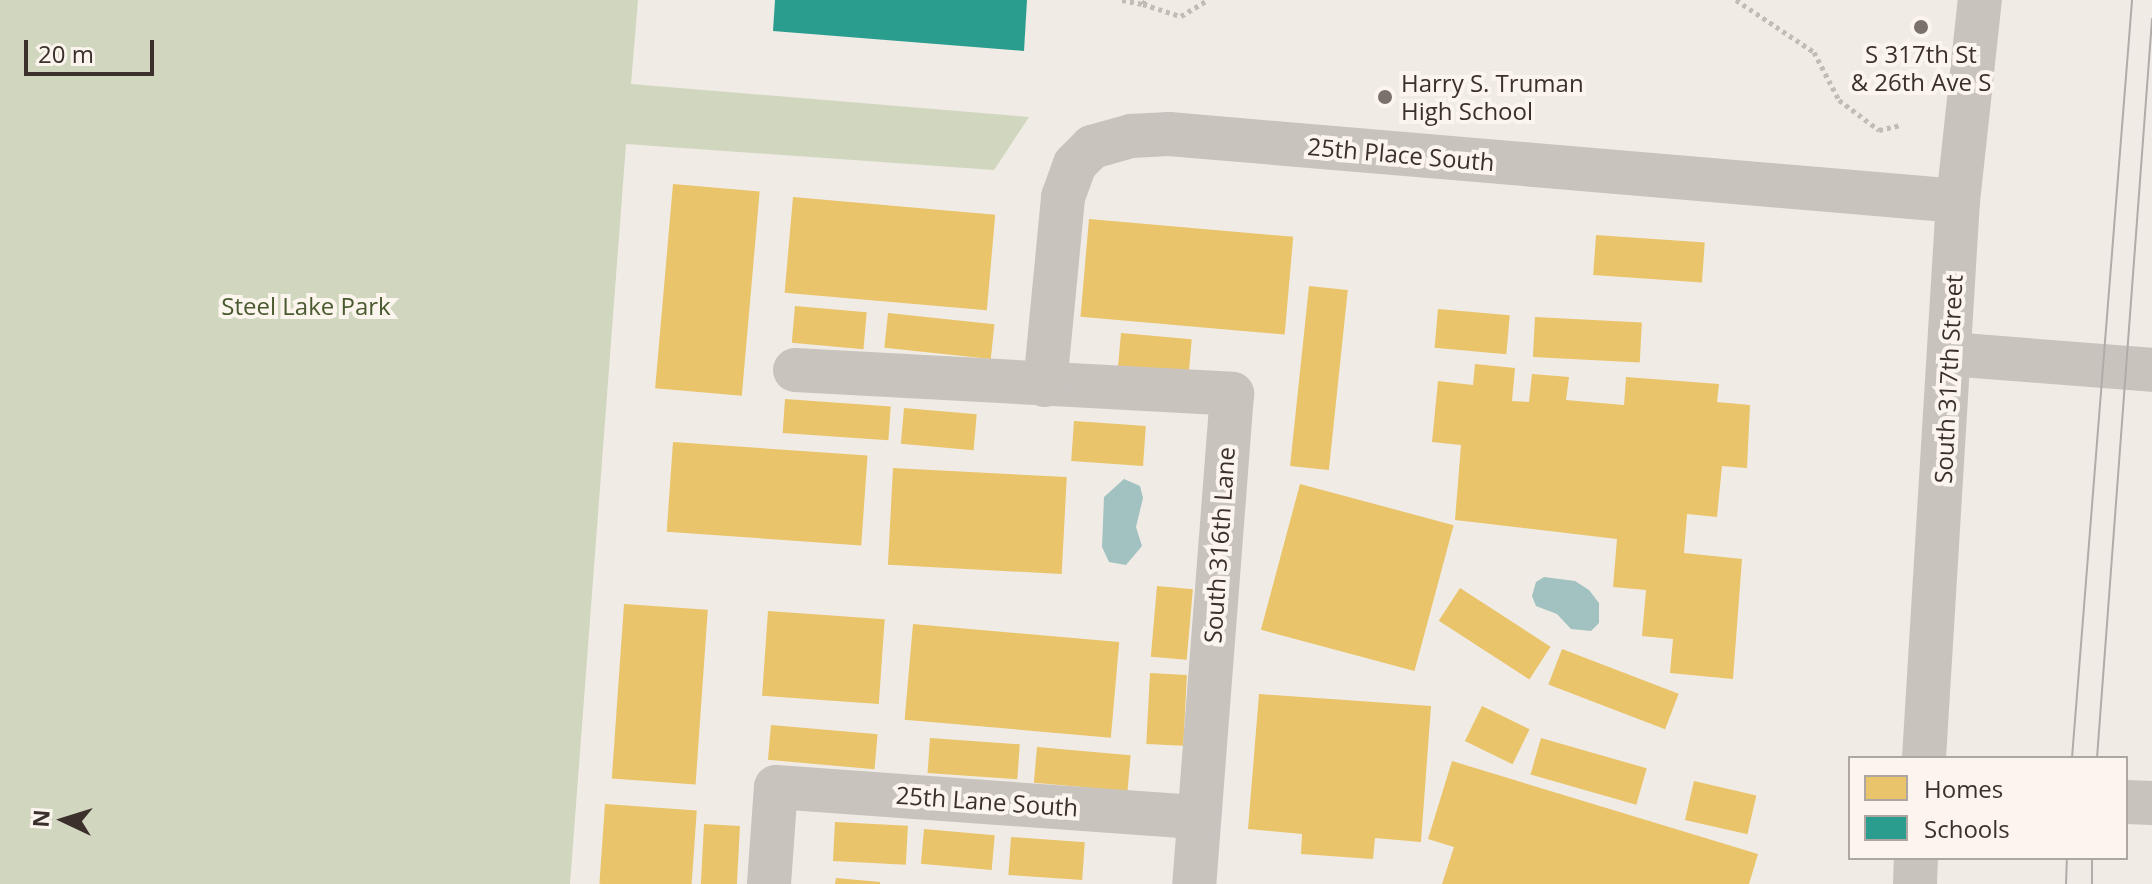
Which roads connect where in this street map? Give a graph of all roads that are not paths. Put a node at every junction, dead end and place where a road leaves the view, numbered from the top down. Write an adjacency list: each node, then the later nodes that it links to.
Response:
1 (1980, 0): 2 (street, South 317th Street)
2 (1958, 201): 3 (street, South 317th Street); 6 (street, 25th Place South)
3 (1950, 354): 5 (street); 7 (street, South 317th Street)
4 (795, 370): 6 (street)
5 (2152, 370)
6 (1045, 385): 10 (street, South 316th Lane)
7 (1924, 756)
8 (2128, 802): 9 (street)
9 (2152, 803)
10 (1199, 817): 12 (street, 25th Lane South); 13 (street, South 316th Lane)
11 (1916, 860): 14 (street)
12 (769, 884)
13 (1194, 884)
14 (1915, 884)

